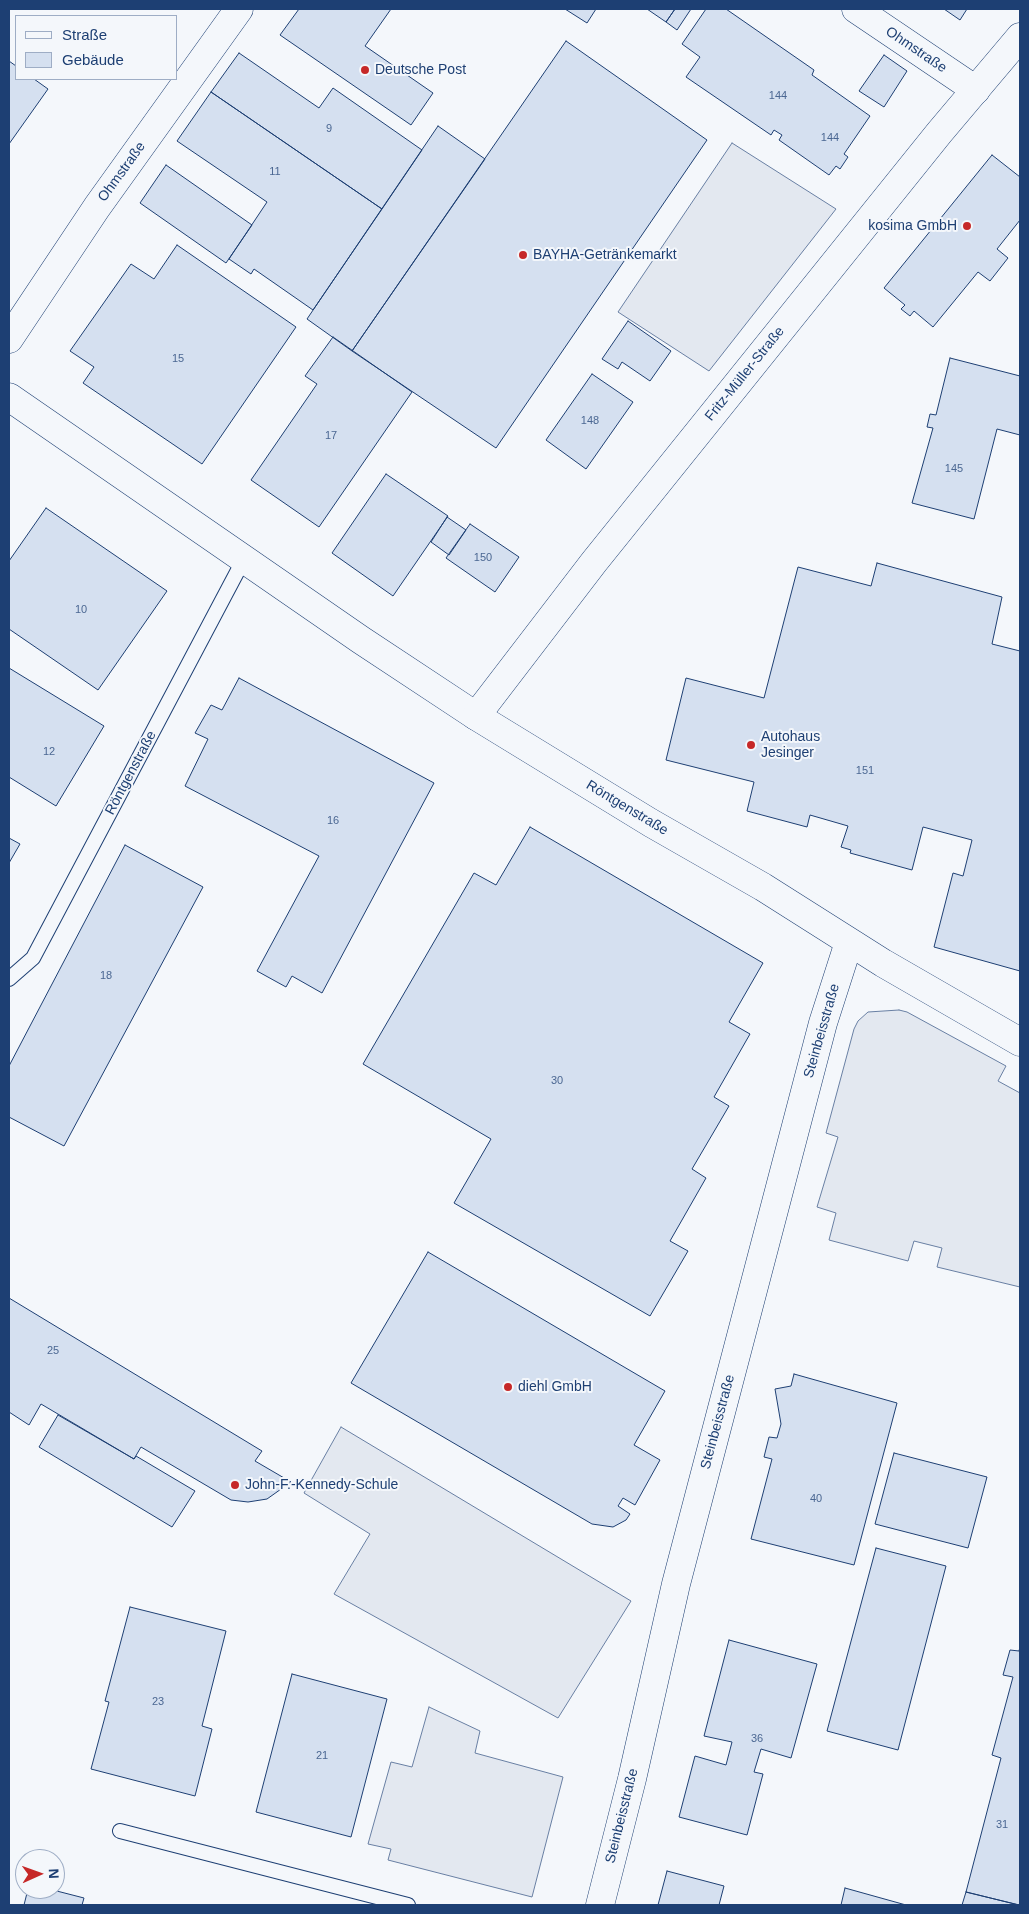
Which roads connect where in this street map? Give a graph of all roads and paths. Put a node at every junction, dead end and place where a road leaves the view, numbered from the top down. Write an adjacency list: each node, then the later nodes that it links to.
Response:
1 (239, 9): 5 (street, Ohmstraße)
2 (856, 9): 4 (street, Ohmstraße)
3 (1020, 36): 4 (street, Fritz-Müller-Straße)
4 (976, 90): 8 (street, Fritz-Müller-Straße)
5 (9, 339)
6 (9, 397): 7 (street, Röntgenstraße)
7 (244, 559): 8 (street, Röntgenstraße); 10 (lane, Röntgenstraße)
8 (476, 716): 9 (street, Röntgenstraße)
9 (849, 942): 11 (street, Röntgenstraße); 14 (street, Steinbeisstraße)
10 (9, 980)
11 (1020, 1042)
12 (120, 1830): 13 (lane)
13 (408, 1905)
14 (600, 1905)

